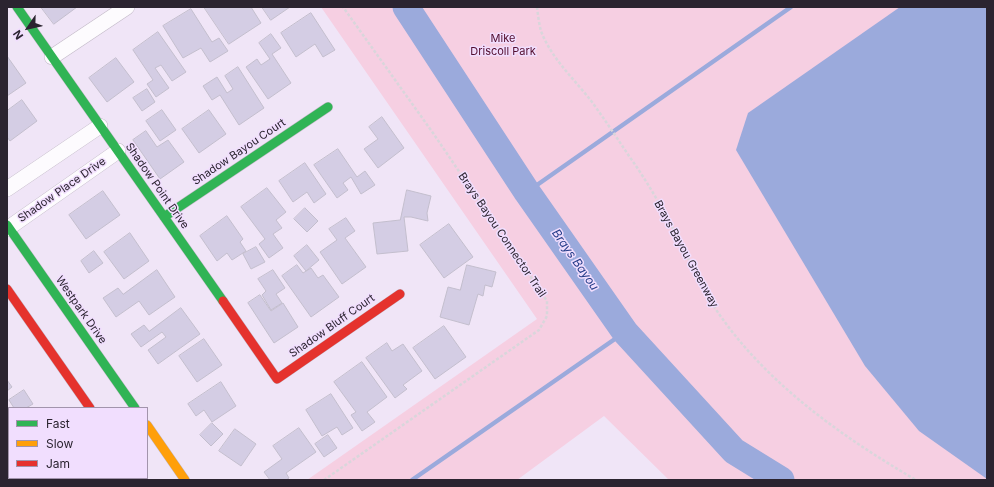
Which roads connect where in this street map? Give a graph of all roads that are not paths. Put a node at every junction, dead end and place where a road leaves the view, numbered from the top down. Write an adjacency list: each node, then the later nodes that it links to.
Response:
1 (17, 7): 3 (street, Shadow Point Drive)
2 (127, 7): 3 (street)
3 (52, 57): 5 (street, Shadow Point Drive)
4 (328, 107): 8 (street, Shadow Bayou Court)
5 (100, 126): 6 (street, Shadow Point Drive); 7 (street)
6 (118, 151): 8 (street, Shadow Point Drive); 9 (street, Shadow Place Drive)
7 (7, 190)
8 (164, 217): 12 (street, Shadow Point Drive)
9 (8, 228): 14 (street, Westpark Drive)
10 (7, 289): 13 (street)
11 (400, 294): 12 (street, Shadow Bluff Court)
12 (277, 379)
13 (89, 407)
14 (134, 407)
15 (148, 426): 16 (street)
16 (185, 480)

